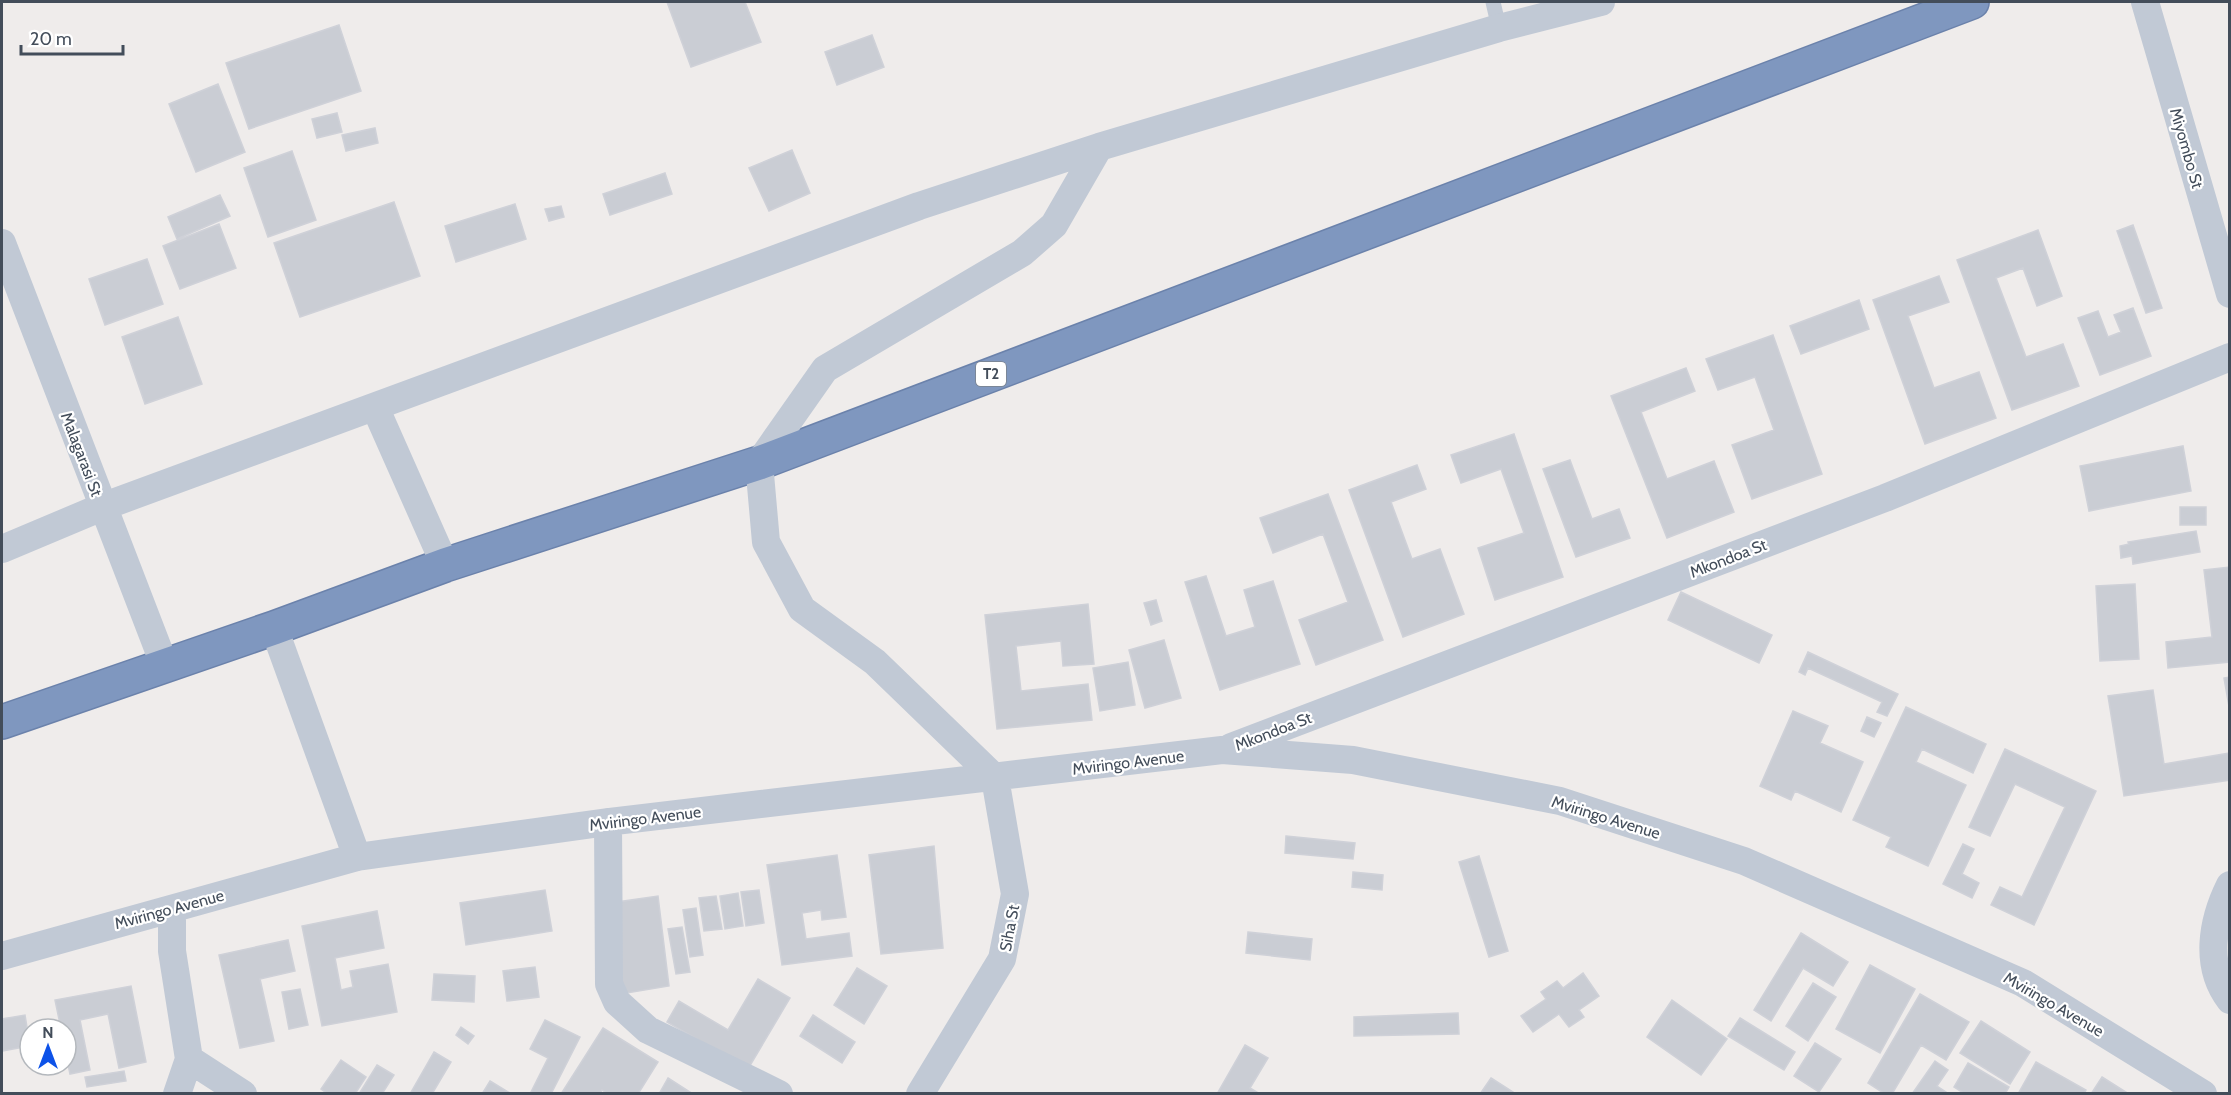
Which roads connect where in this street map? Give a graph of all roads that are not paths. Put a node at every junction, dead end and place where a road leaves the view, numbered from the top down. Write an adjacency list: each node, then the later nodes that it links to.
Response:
1 (1601, 2): 4 (street)
2 (1972, 2): 10 (highway, T2)
3 (2145, 2): 7 (street, Miyombo St)
4 (1496, 15): 5 (street)
5 (1099, 147): 9 (street); 10 (street)
6 (2, 243): 11 (street, Malagarasi St)
7 (2229, 294)
8 (2229, 357): 17 (street, Mkondoa St)
9 (375, 407): 11 (street); 13 (street)
10 (759, 463): 13 (highway, T2); 18 (street)
11 (102, 507): 12 (street); 15 (street, Malagarasi St)
12 (2, 549)
13 (445, 565): 14 (highway, T2)
14 (274, 628): 15 (highway, T2); 20 (street)
15 (165, 664): 16 (highway, T2)
16 (2, 722)
17 (1222, 750): 18 (street, Mviringo Avenue); 30 (street, Mviringo Avenue)
18 (995, 778): 19 (street, Mviringo Avenue); 29 (street, Siha St)
19 (608, 822): 20 (street, Mviringo Avenue); 28 (street)
20 (357, 857): 22 (street, Mviringo Avenue)
21 (2229, 885): 24 (street)
22 (172, 909): 23 (street, Mviringo Avenue); 25 (street)
23 (2, 956)
24 (2229, 1000)
25 (189, 1059): 26 (street); 27 (street)
26 (177, 1094)
27 (243, 1094)
28 (779, 1094)
29 (920, 1094)
30 (2203, 1094)

